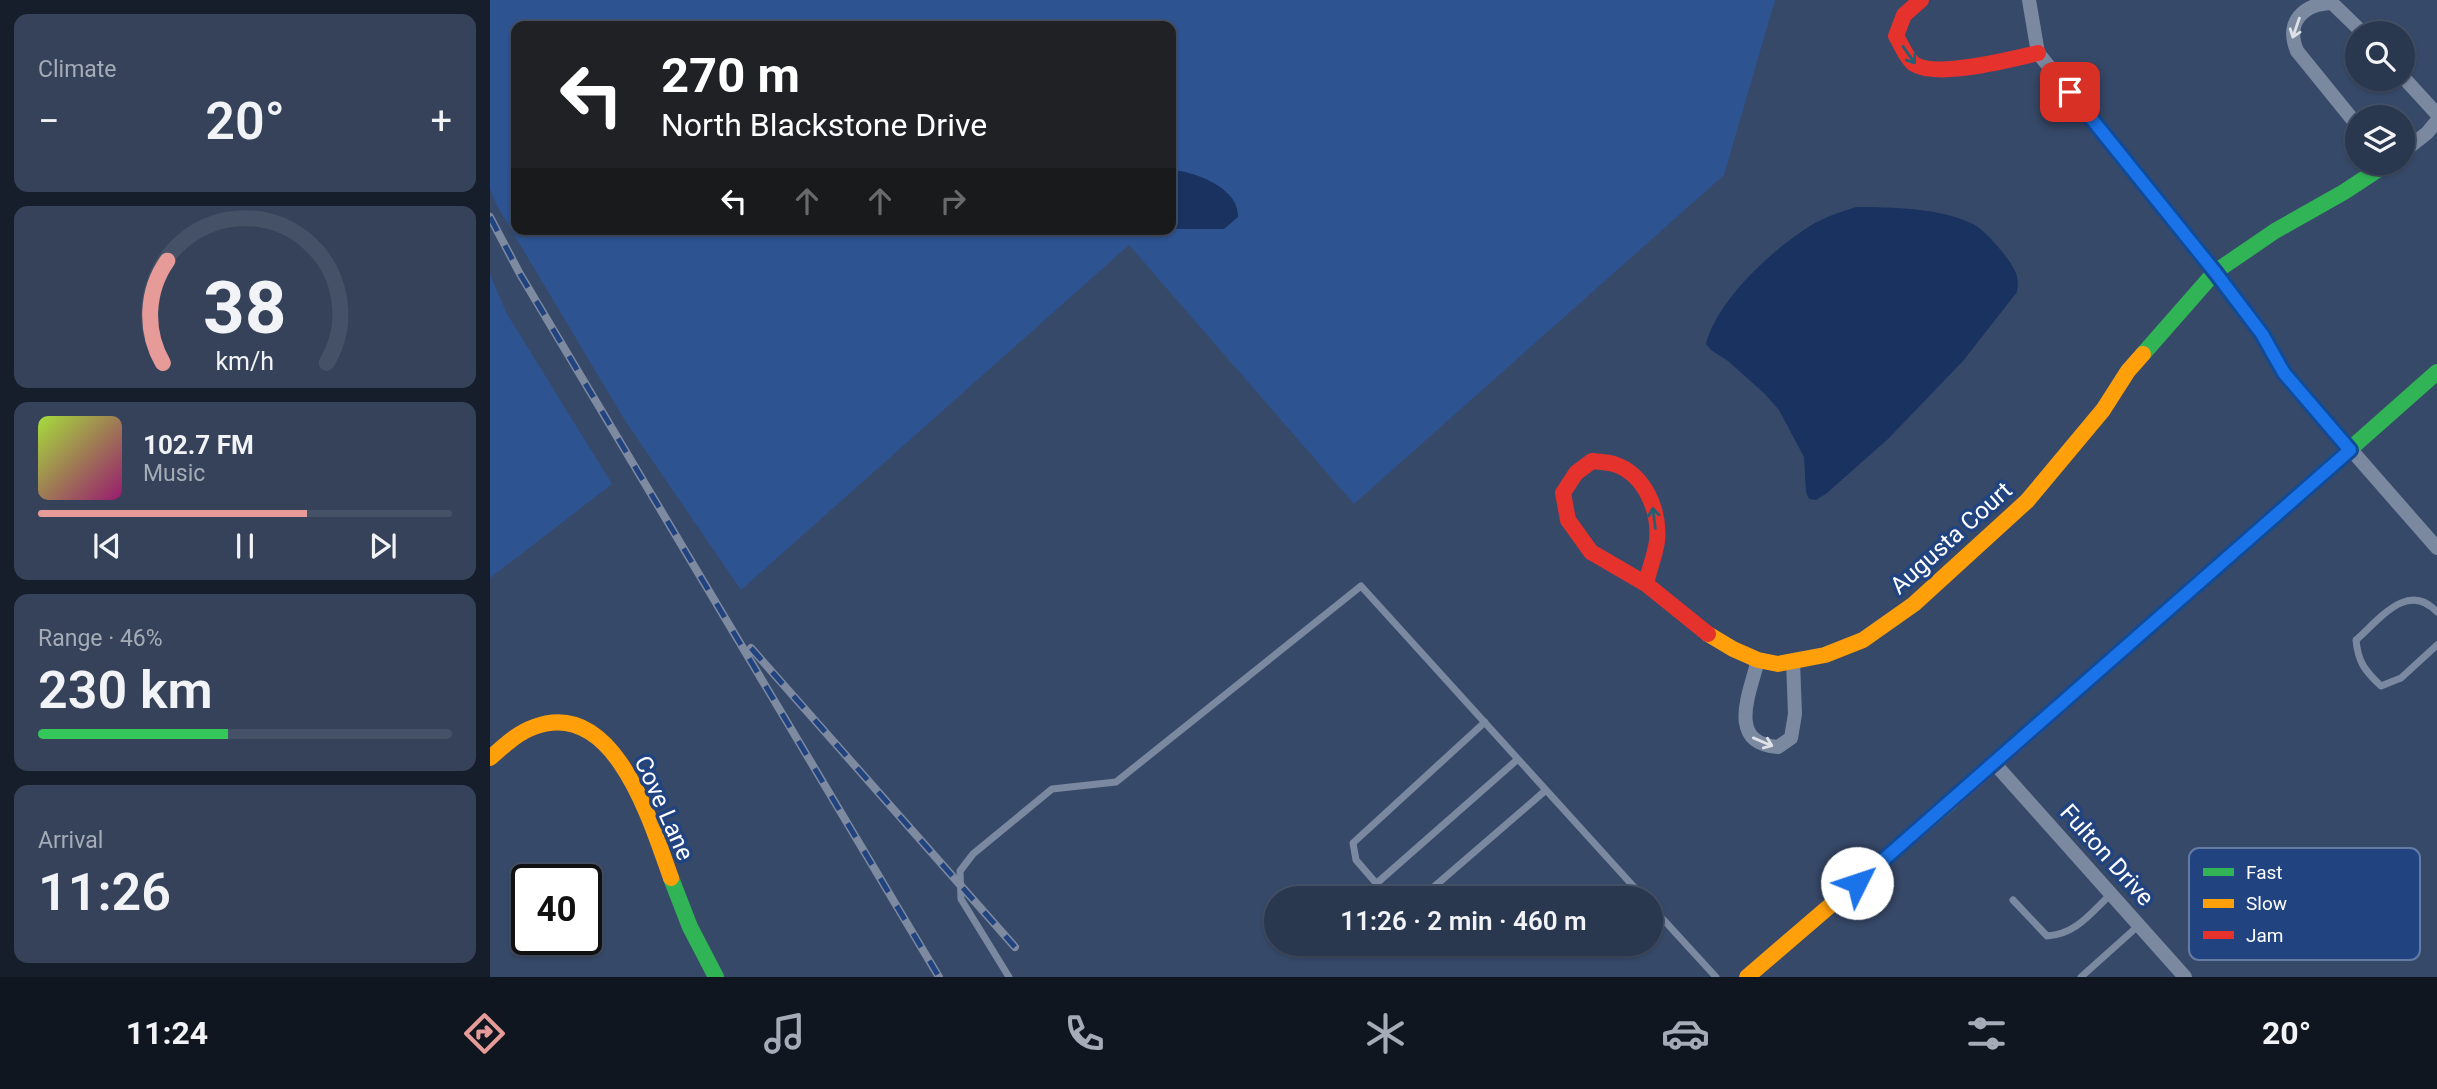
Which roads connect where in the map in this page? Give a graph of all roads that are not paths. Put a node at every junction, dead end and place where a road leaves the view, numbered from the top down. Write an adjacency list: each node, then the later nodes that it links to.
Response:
1 (1921, 0): 4 (street, one-way to 4)
2 (2029, 0): 4 (street)
3 (2351, 21): 6 (street, one-way to 6)
4 (2038, 53): 11 (street)
5 (2415, 90): 7 (street)
6 (2345, 110)
7 (2437, 114)
8 (2437, 121): 9 (street)
9 (2415, 142)
10 (2370, 175): 11 (street, Augusta Court)
11 (2215, 272): 13 (street); 19 (street, Augusta Court)
12 (2437, 372): 13 (street)
13 (2350, 450): 14 (street); 23 (street)
14 (2437, 548)
15 (1646, 584): 15 (street, Augusta Court, one-way to 15); 18 (street, Augusta Court)
16 (2437, 612): 17 (lane)
17 (2437, 645)
18 (1758, 660): 19 (street, Augusta Court); 19 (street, one-way to 19)
19 (1793, 661)
20 (1485, 722): 22 (lane); 25 (lane); 34 (lane)
21 (490, 758): 33 (street, Cove Lane)
22 (1518, 759): 24 (lane); 25 (lane)
23 (1995, 764): 29 (street, Fulton Drive); 36 (street)
24 (1546, 790): 27 (lane); 28 (lane)
25 (1377, 883): 26 (lane)
26 (1379, 886)
27 (1434, 886)
28 (1633, 886)
29 (2111, 894): 30 (lane); 32 (street, Fulton Drive)
30 (2013, 900)
31 (1663, 919): 35 (lane)
32 (2139, 925): 37 (lane); 38 (street, Fulton Drive)
33 (716, 977)
34 (1009, 977)
35 (1716, 977)
36 (1747, 977)
37 (2081, 977)
38 (2185, 977)

